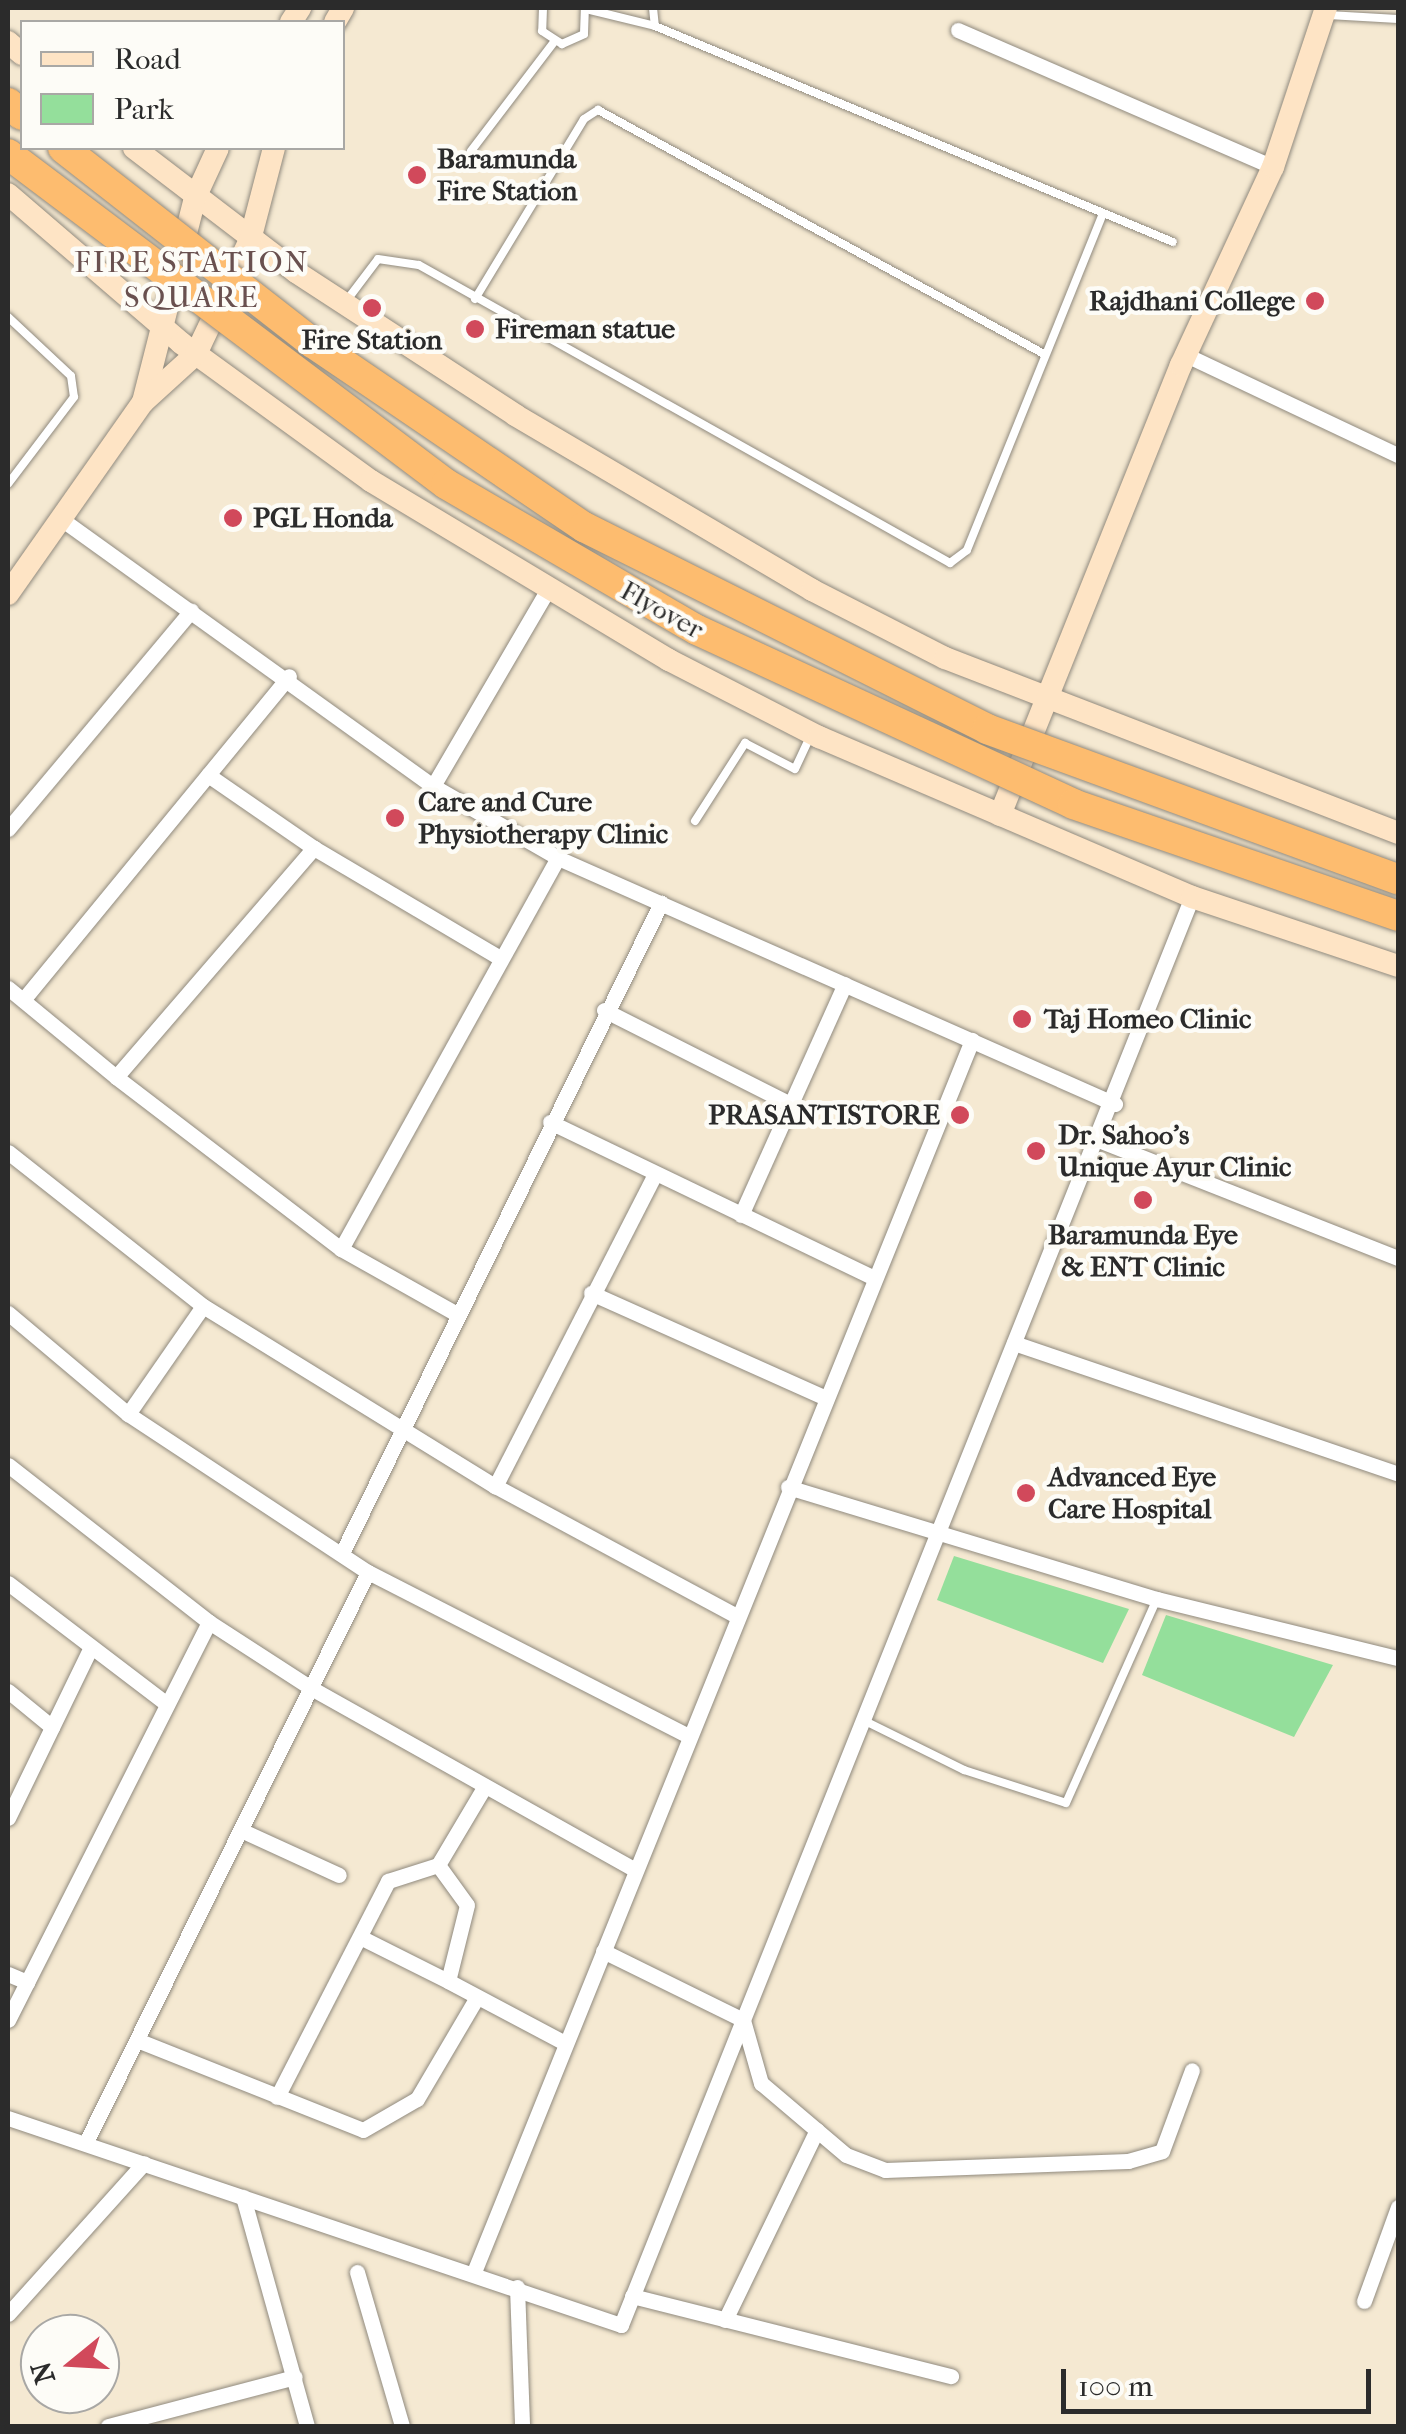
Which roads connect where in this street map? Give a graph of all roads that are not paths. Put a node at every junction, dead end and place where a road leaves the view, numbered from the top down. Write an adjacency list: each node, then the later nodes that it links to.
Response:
1 (543, 8): 8 (lane)
2 (585, 8): 6 (lane); 8 (lane)
3 (653, 8): 6 (lane)
4 (1325, 11): 5 (lane); 15 (street)
5 (1398, 19)
6 (654, 26): 18 (lane)
7 (958, 30): 15 (street)
8 (554, 42): 13 (lane)
9 (66, 150): 46 (highway, Flyover, bridge)
10 (136, 150): 17 (street)
11 (217, 150): 17 (street)
12 (273, 150): 19 (street)
13 (471, 151)
14 (8, 154): 49 (highway, Flyover, bridge)
15 (1273, 167): 27 (street)
16 (8, 194): 24 (street)
17 (195, 198): 19 (street); 24 (street)
18 (1103, 213): 20 (lane); 26 (lane)
19 (250, 240): 22 (street); 25 (street)
20 (1173, 242)
21 (475, 299): 22 (lane); 26 (lane); 26 (lane)
22 (345, 304): 36 (street)
23 (8, 317): 30 (lane)
24 (160, 324): 25 (street); 28 (street)
25 (196, 354): 28 (street); 32 (street)
26 (1044, 354)
27 (1186, 355): 29 (street); 36 (street)
28 (143, 402): 31 (street)
29 (1398, 456)
30 (8, 484)
31 (64, 521): 33 (street); 34 (street)
32 (547, 591): 37 (street); 39 (street)
33 (8, 594)
34 (191, 611): 35 (street); 42 (street)
35 (289, 676): 38 (street); 39 (street)
36 (1042, 698): 40 (street); 43 (street)
37 (812, 734): 40 (street); 41 (lane)
38 (208, 775): 44 (street); 54 (street)
39 (432, 786): 45 (street)
40 (1000, 816): 47 (street)
41 (695, 821)
42 (8, 830)
43 (1398, 833)
44 (314, 848): 50 (street); 57 (street)
45 (558, 858): 48 (street); 50 (street)
46 (1398, 879)
47 (1192, 897): 51 (street); 59 (street)
48 (661, 903): 52 (street); 55 (street)
49 (1398, 916)
50 (498, 957): 65 (street)
51 (1398, 966)
52 (844, 984): 56 (street); 58 (street)
53 (8, 988): 54 (street)
54 (23, 1000): 57 (street)
55 (604, 1010): 58 (street); 60 (street)
56 (972, 1040): 59 (street); 67 (street)
57 (116, 1078): 65 (street)
58 (790, 1104): 64 (street)
59 (1115, 1104): 61 (street)
60 (550, 1122): 63 (street); 71 (street)
61 (1101, 1141): 66 (street); 72 (street)
62 (8, 1152): 69 (street)
63 (655, 1174): 64 (street); 68 (street)
64 (740, 1215): 67 (street)
65 (341, 1249): 71 (street)
66 (1398, 1258)
67 (872, 1276): 73 (street)
68 (591, 1293): 73 (street); 78 (street)
69 (204, 1306): 74 (street); 75 (street)
70 (8, 1313): 74 (street)
71 (457, 1314): 75 (street)
72 (1014, 1343): 77 (street); 80 (street)
73 (824, 1397): 79 (street)
74 (128, 1414): 81 (street)
75 (400, 1433): 78 (street); 81 (street)
76 (8, 1466): 87 (street)
77 (1398, 1474)
78 (496, 1486): 86 (street)
79 (788, 1487): 80 (street); 86 (street)
80 (936, 1537): 84 (street); 93 (street)
81 (342, 1551): 82 (street)
82 (368, 1572): 90 (street); 95 (street)
83 (13, 1586): 85 (street); 88 (street)
84 (1156, 1599): 89 (street); 93 (lane)
85 (8, 1604)
86 (736, 1616): 95 (street)
87 (209, 1622): 90 (street); 92 (street)
88 (92, 1647): 92 (street); 94 (street)
89 (1398, 1658)
90 (311, 1688): 96 (street); 98 (street)
91 (8, 1691): 94 (street)
92 (168, 1704): 106 (street)
93 (863, 1720): 109 (street)
94 (52, 1727): 97 (street)
95 (688, 1736): 100 (street)
96 (482, 1791): 99 (street); 100 (street)
97 (8, 1818)
98 (244, 1832): 101 (street); 110 (street)
99 (438, 1865): 102 (street); 105 (street)
100 (634, 1869): 103 (street)
101 (339, 1875)
102 (360, 1937): 105 (street); 113 (street)
103 (602, 1951): 109 (street); 111 (street)
104 (8, 1974): 106 (street)
105 (448, 1981): 107 (street)
106 (27, 1982): 108 (street)
107 (477, 1996): 111 (street); 113 (street)
108 (8, 2020)
109 (743, 2020): 115 (street); 123 (street)
110 (137, 2040): 113 (street); 116 (street)
111 (566, 2043): 121 (street)
112 (1192, 2070): 115 (street)
113 (277, 2097)
114 (8, 2118): 116 (street)
115 (816, 2130): 126 (street)
116 (86, 2142): 117 (street)
117 (144, 2164): 118 (street); 125 (street)
118 (243, 2197): 121 (street); 128 (street)
119 (1398, 2208): 124 (street)
120 (358, 2272): 131 (street)
121 (474, 2272): 122 (street)
122 (517, 2287): 123 (street); 132 (street)
123 (632, 2296): 126 (street)
124 (1364, 2301)
125 (8, 2314)
126 (725, 2320): 127 (street)
127 (951, 2376)
128 (295, 2378): 129 (street); 130 (street)
129 (108, 2426)
130 (307, 2426)
131 (402, 2426)
132 (522, 2426)

